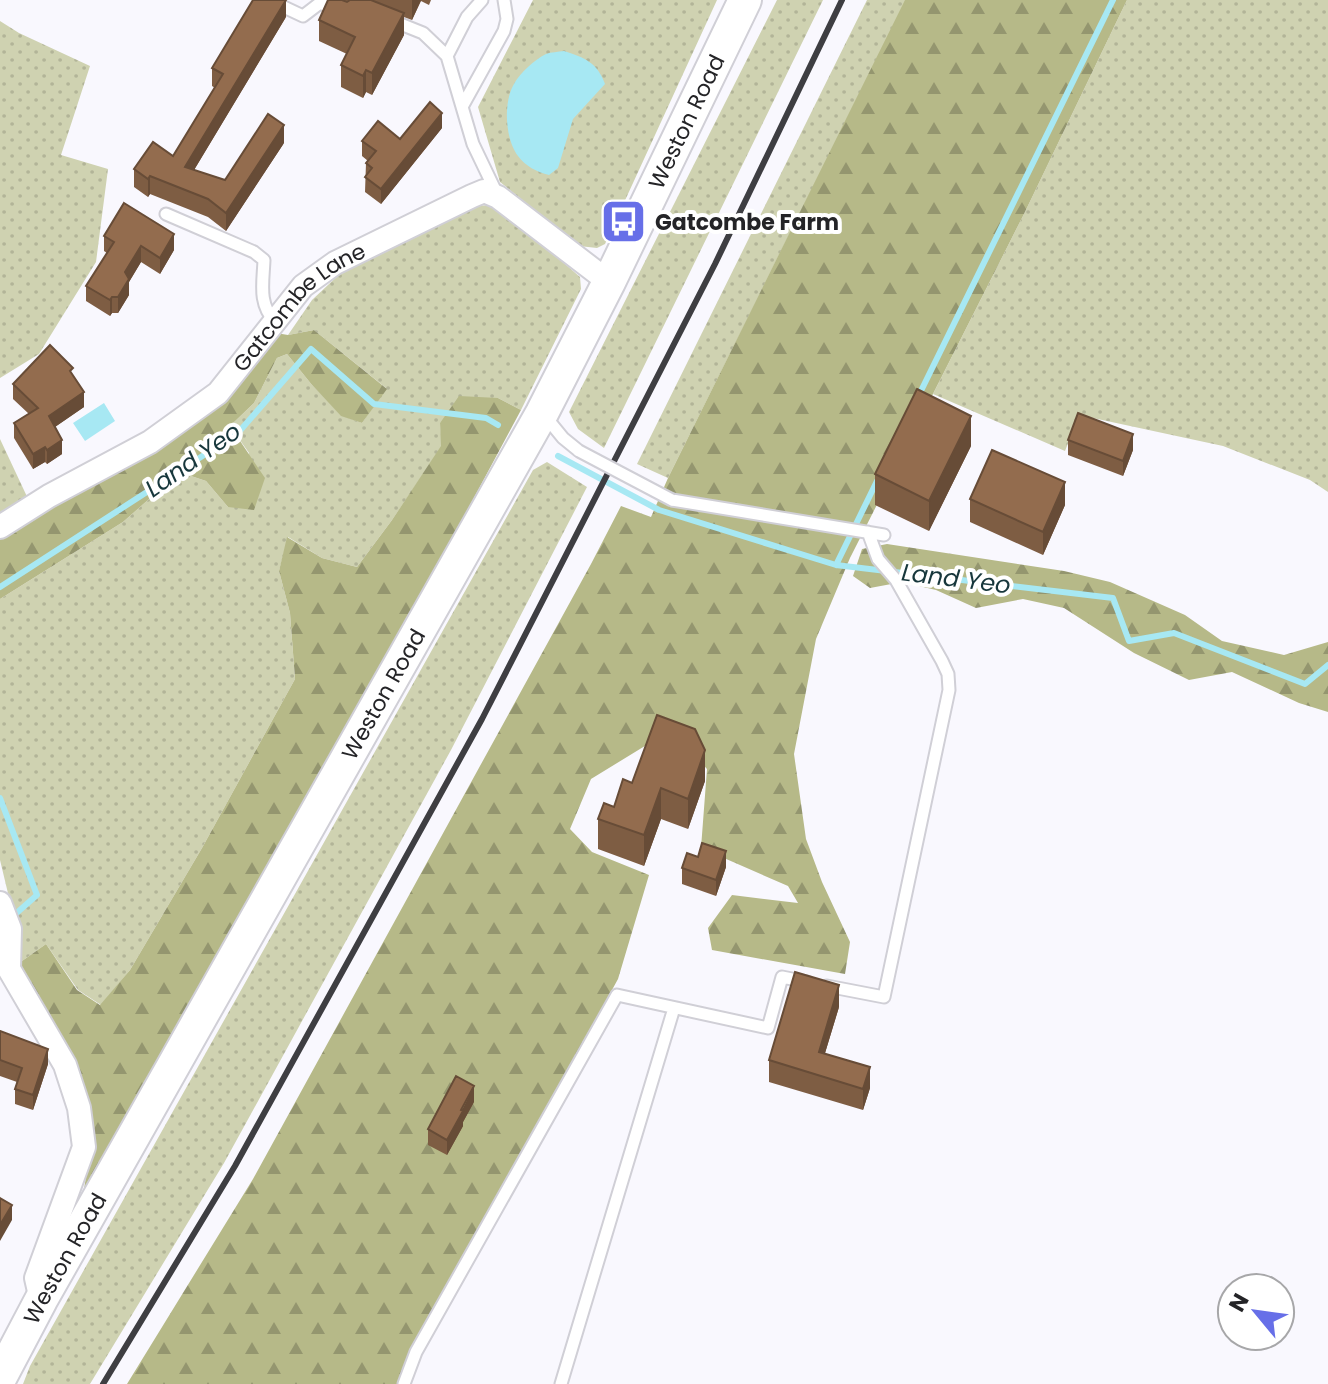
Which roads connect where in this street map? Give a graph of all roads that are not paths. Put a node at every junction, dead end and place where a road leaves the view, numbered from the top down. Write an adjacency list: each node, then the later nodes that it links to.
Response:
1 (269, 0): 5 (lane)
2 (482, 0): 7 (lane)
3 (504, 0): 8 (lane)
4 (745, 0): 11 (street, Weston Road)
5 (347, 15)
6 (385, 18): 7 (lane)
7 (447, 56): 8 (lane)
8 (463, 105): 9 (lane)
9 (498, 197): 11 (street); 12 (street, Gatcombe Lane)
10 (166, 214): 12 (lane)
11 (609, 282): 13 (street, Weston Road)
12 (275, 322): 14 (street, Gatcombe Lane)
13 (542, 413): 15 (lane, bridge); 19 (street, Weston Road)
14 (0, 527)
15 (868, 532): 16 (lane); 18 (lane)
16 (884, 535)
17 (5, 915): 19 (street)
18 (674, 1008): 21 (lane); 22 (lane)
19 (41, 1300): 20 (street, Weston Road)
20 (2, 1367)
21 (404, 1384)
22 (561, 1384)

